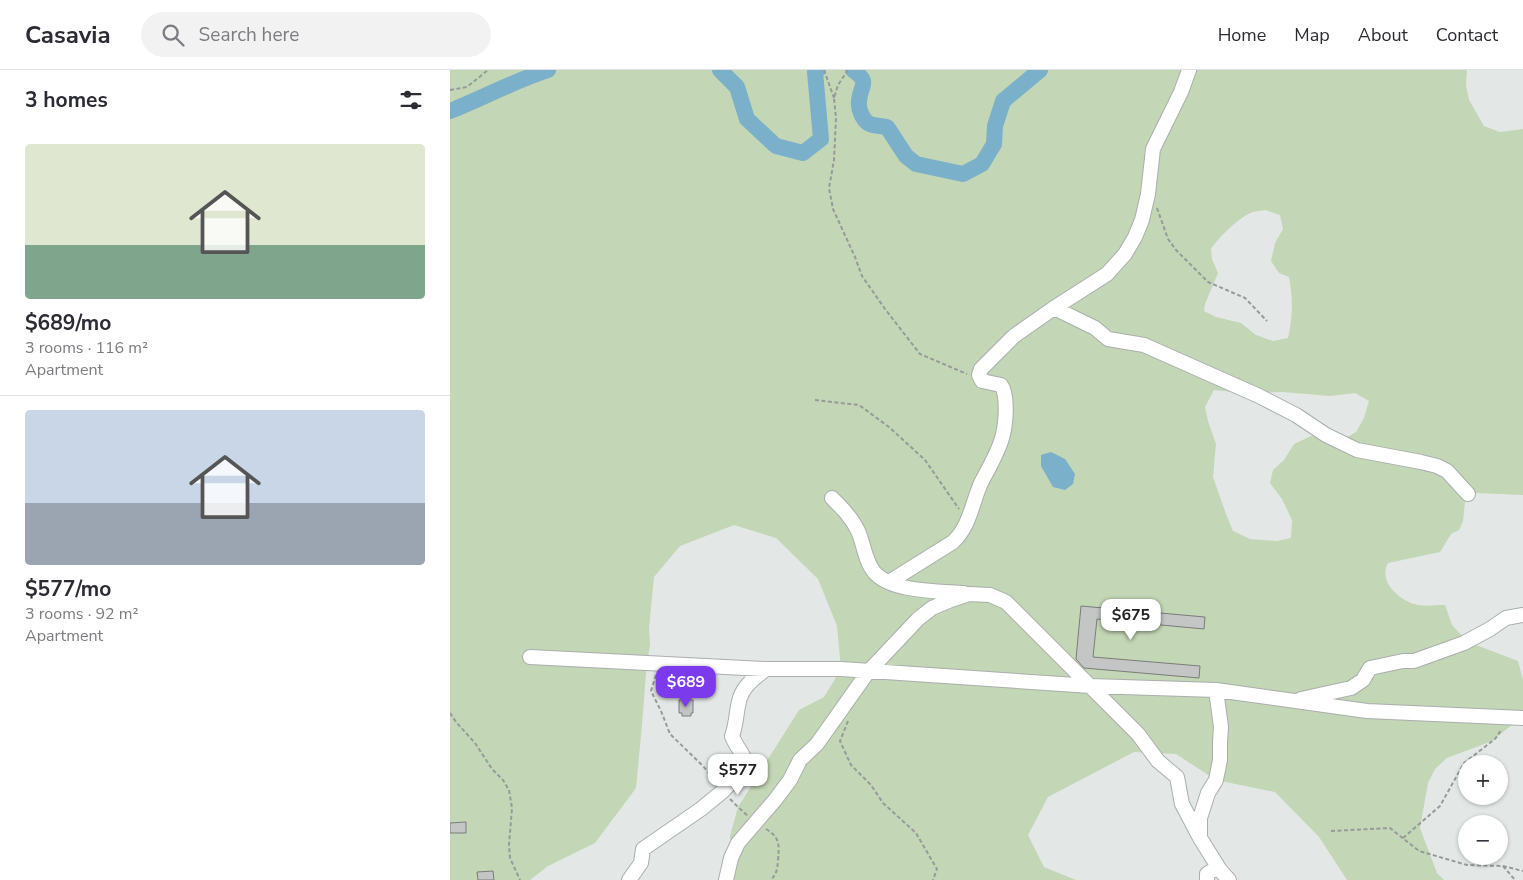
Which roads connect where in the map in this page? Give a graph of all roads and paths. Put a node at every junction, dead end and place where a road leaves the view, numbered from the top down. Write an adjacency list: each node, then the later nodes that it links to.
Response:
1 (488, 70): 5 (path)
2 (824, 70): 6 (path)
3 (848, 70): 6 (path)
4 (1189, 70): 7 (street)
5 (450, 90)
6 (834, 98): 10 (path)
7 (1148, 194): 8 (street); 9 (path)
8 (1054, 308): 10 (street); 12 (street)
9 (1267, 321)
10 (982, 381): 14 (street)
11 (815, 400): 14 (path)
12 (1468, 494)
13 (832, 498): 15 (street)
14 (967, 522): 15 (street)
15 (889, 582): 16 (street)
16 (969, 594): 21 (street); 22 (street)
17 (1523, 615): 24 (street)
18 (530, 657): 19 (street)
19 (660, 663): 20 (street); 28 (path)
20 (766, 669): 21 (street); 28 (street)
21 (868, 672): 22 (street); 29 (street)
22 (1091, 686): 23 (street); 31 (street)
23 (1216, 690): 24 (street); 31 (street)
24 (1293, 701): 27 (street)
25 (450, 713): 36 (path)
26 (850, 715): 40 (path)
27 (1517, 718): 32 (path)
28 (723, 791): 29 (path); 37 (street)
29 (756, 822): 38 (street); 39 (path)
30 (1331, 831): 32 (path)
31 (1200, 838): 35 (street)
32 (1403, 838): 33 (path)
33 (1503, 866): 34 (path); 42 (path)
34 (1523, 871)
35 (1225, 875): 41 (street)
36 (520, 880)
37 (629, 880)
38 (726, 880)
39 (771, 880)
40 (933, 880)
41 (1207, 880)
42 (1515, 880)

